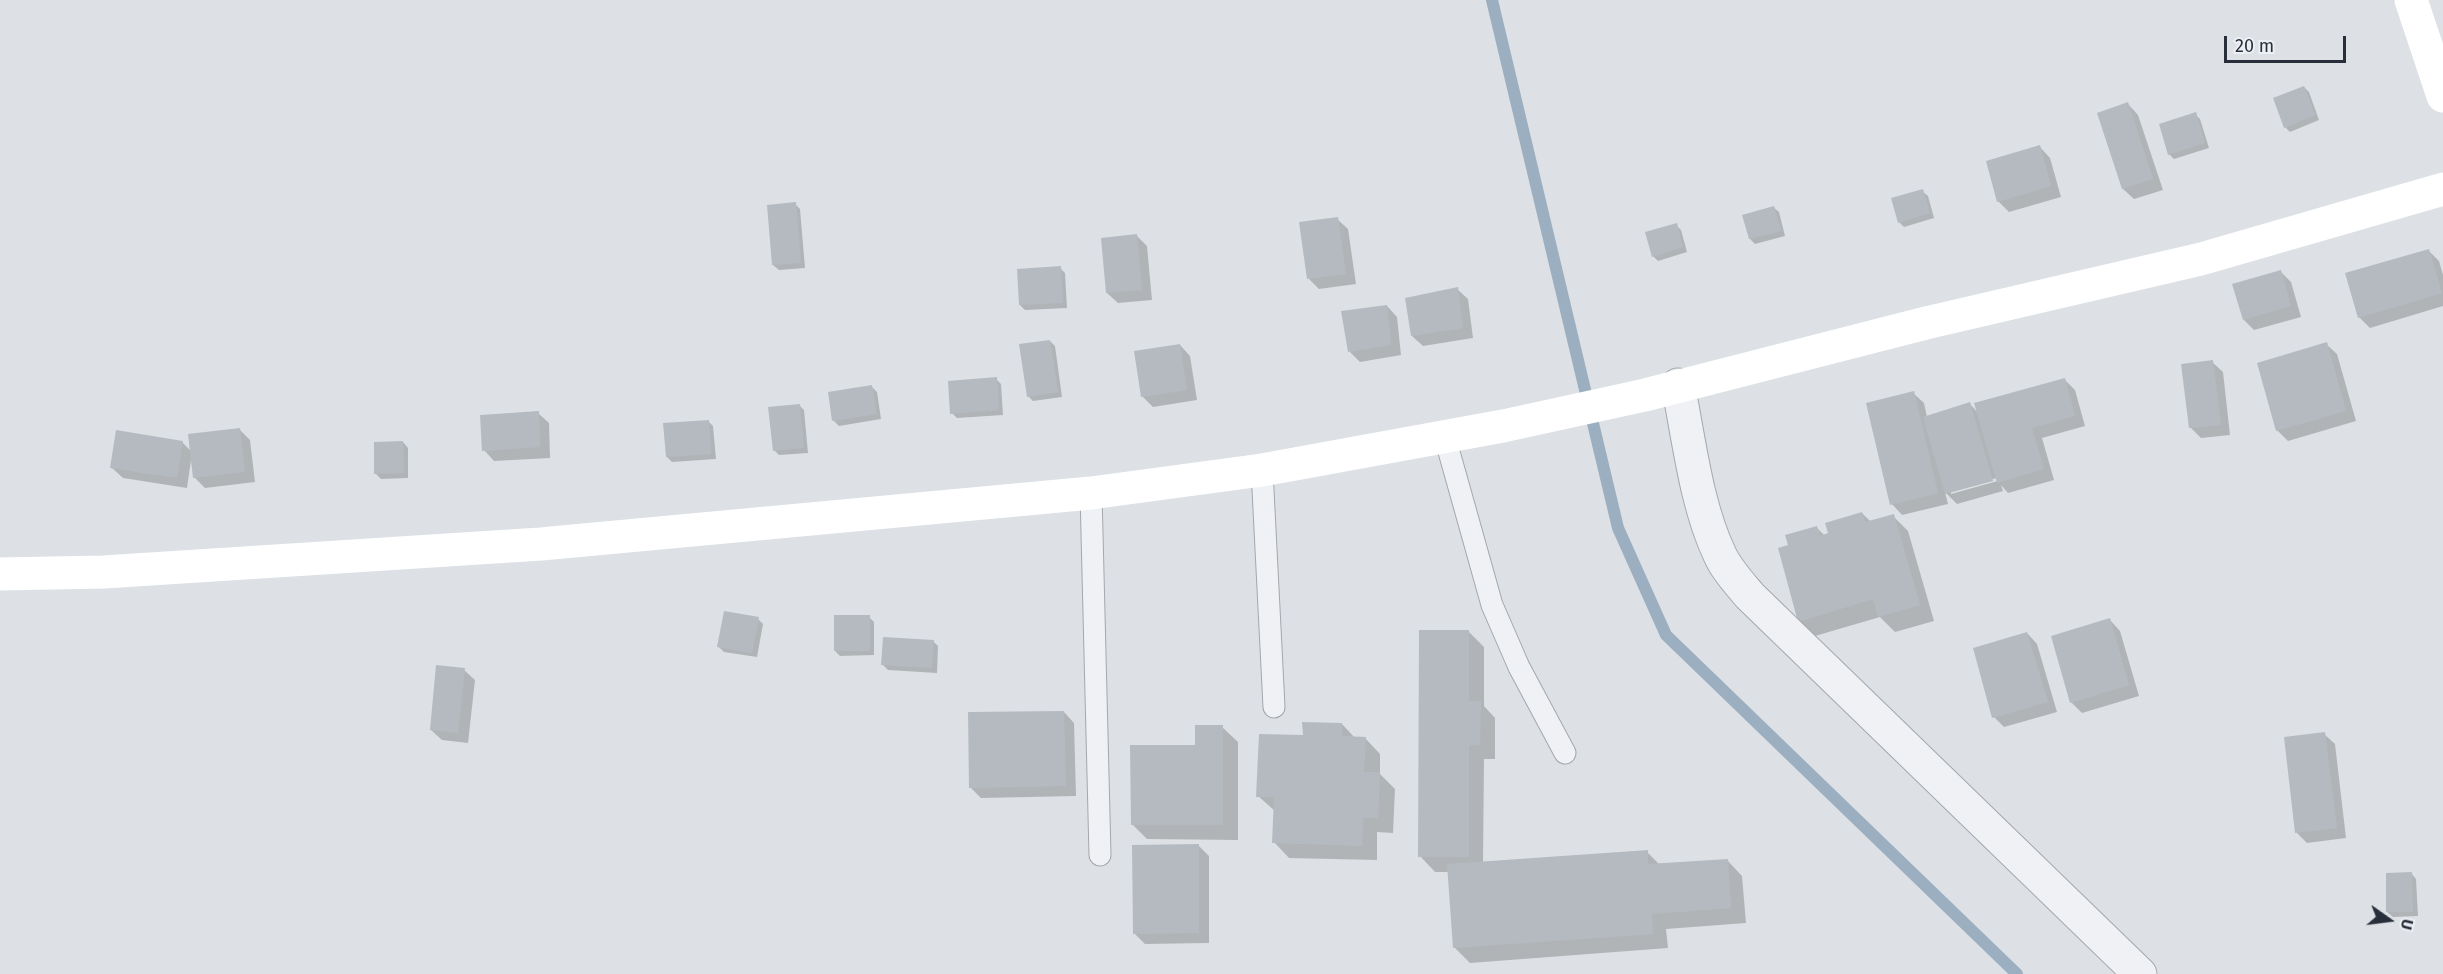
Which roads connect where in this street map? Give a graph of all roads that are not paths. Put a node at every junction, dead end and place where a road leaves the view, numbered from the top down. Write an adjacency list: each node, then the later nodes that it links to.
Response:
1 (2411, 0): 2 (street)
2 (2443, 96)
3 (2443, 189): 4 (street)
4 (1677, 385): 5 (street); 12 (street)
5 (1444, 434): 6 (street); 10 (lane)
6 (1262, 470): 7 (street); 9 (lane)
7 (1090, 493): 8 (street); 11 (lane)
8 (0, 574)
9 (1274, 707)
10 (1565, 753)
11 (1100, 855)
12 (2140, 974)

